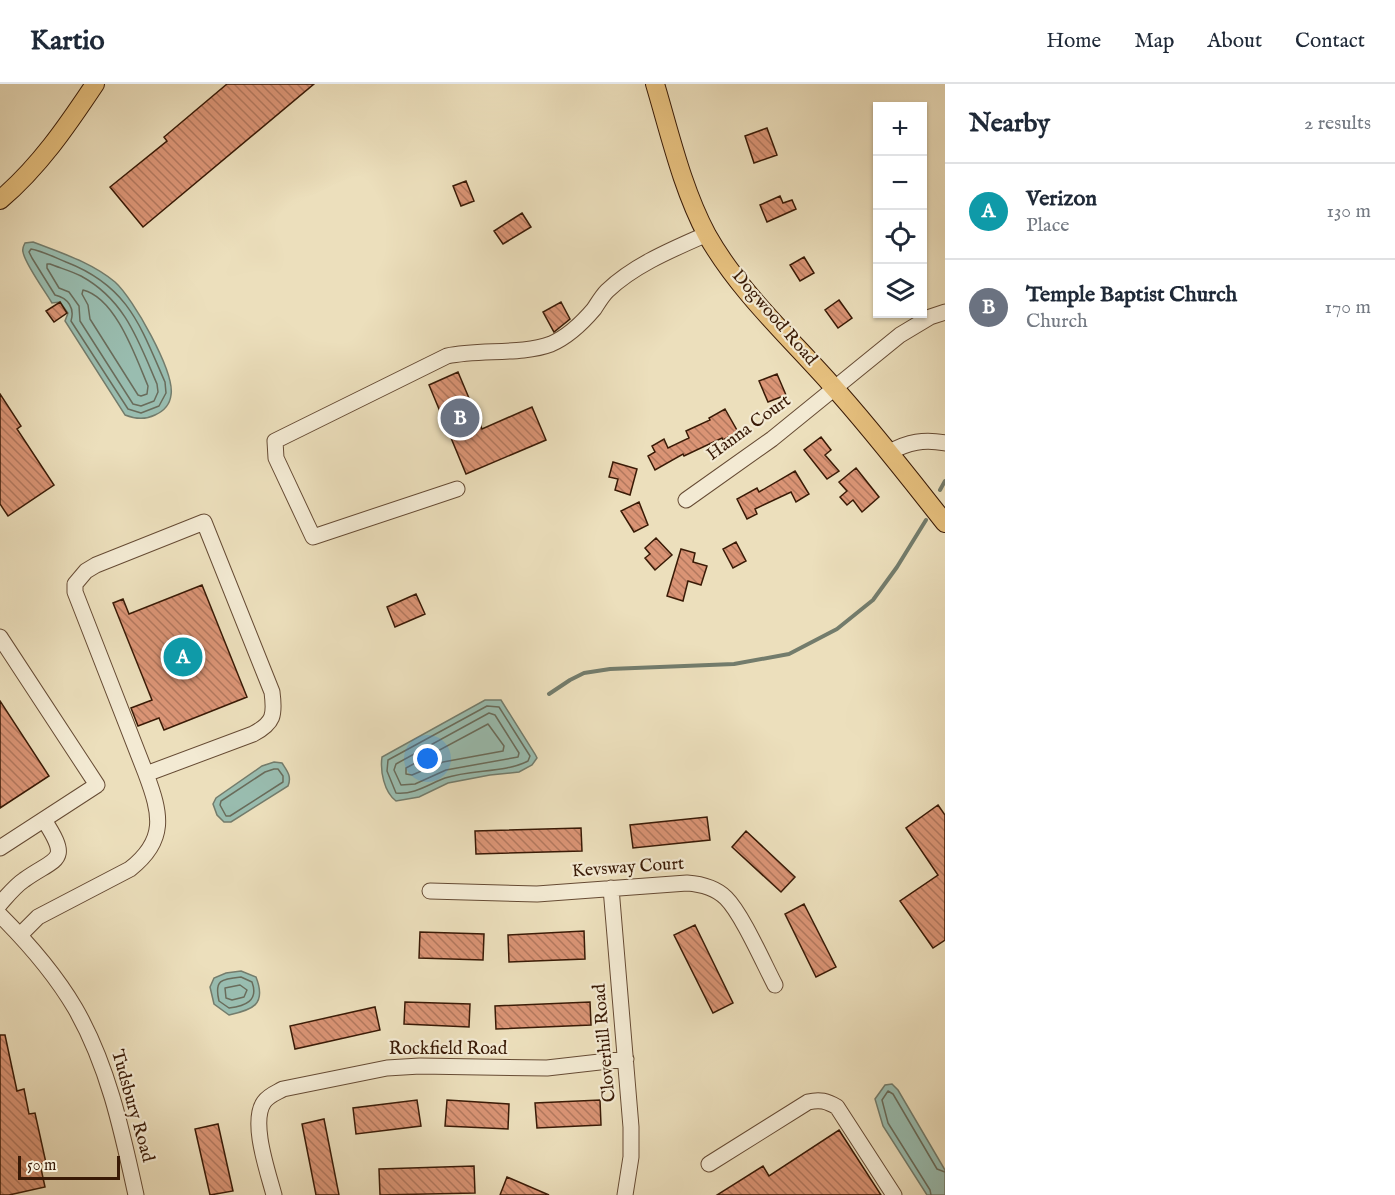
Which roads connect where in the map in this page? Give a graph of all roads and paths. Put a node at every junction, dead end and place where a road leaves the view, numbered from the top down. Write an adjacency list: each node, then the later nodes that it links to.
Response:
1 (95, 84): 3 (main road)
2 (655, 84): 4 (main road, Dogwood Road)
3 (0, 200)
4 (707, 234): 6 (main road, Dogwood Road); 9 (street)
5 (945, 312): 6 (street, Hanna Court)
6 (834, 387): 8 (main road, Dogwood Road); 10 (street, Hanna Court)
7 (945, 442): 8 (street)
8 (890, 452): 11 (main road, Dogwood Road)
9 (457, 489)
10 (686, 500)
11 (945, 523)
12 (0, 637): 14 (street)
13 (146, 774): 13 (street); 20 (street)
14 (44, 820): 15 (street); 18 (street)
15 (0, 848)
16 (611, 888): 17 (street, Kevsway Court); 21 (street, Kevsway Court); 22 (street, Cloverhill Road)
17 (430, 891)
18 (0, 904)
19 (0, 915): 20 (street, Tudsbury Road)
20 (20, 935): 24 (street, Tudsbury Road)
21 (775, 985)
22 (626, 1059): 25 (street, Rockfield Road); 26 (street, Cloverhill Road)
23 (709, 1164): 27 (street)
24 (136, 1195)
25 (274, 1195)
26 (625, 1195)
27 (894, 1195)

